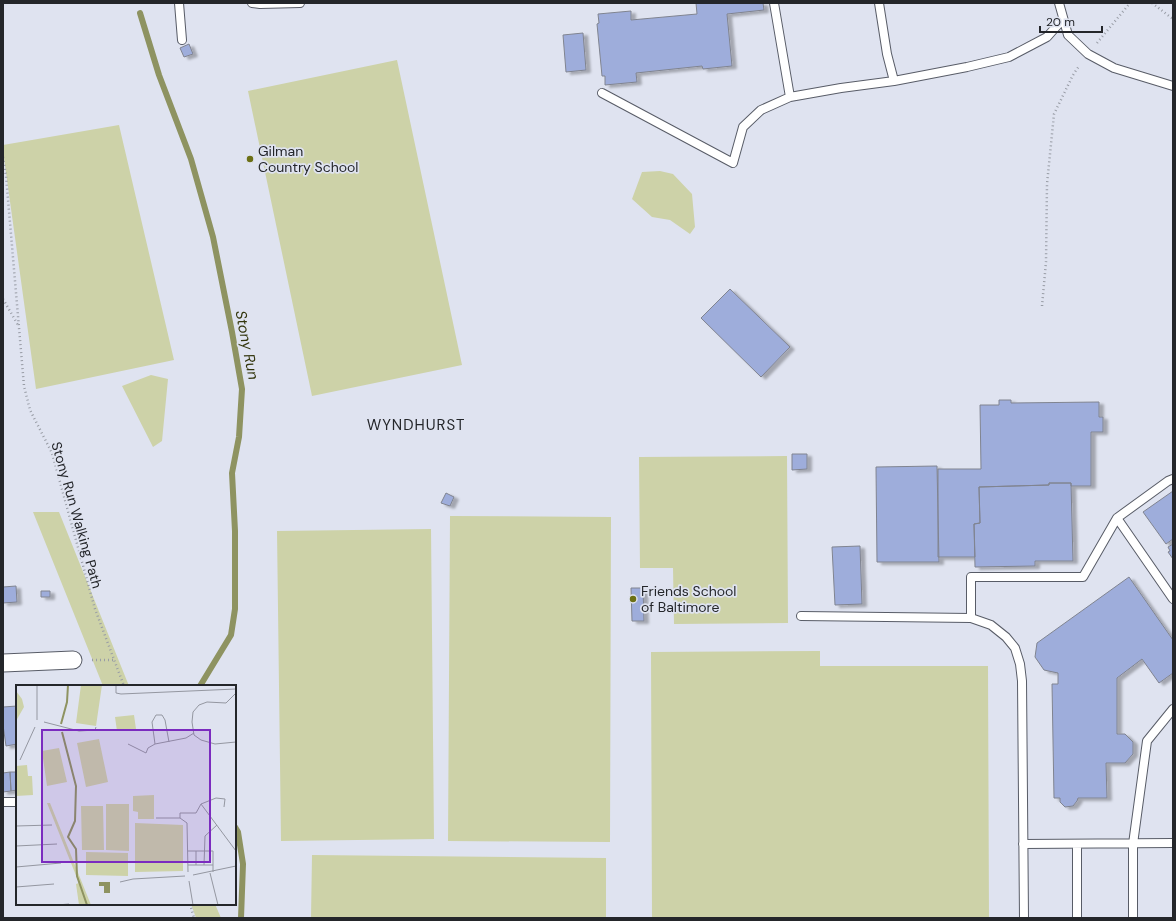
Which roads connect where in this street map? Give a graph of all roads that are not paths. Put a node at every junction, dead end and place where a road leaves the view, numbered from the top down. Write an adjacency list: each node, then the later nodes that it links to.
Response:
1 (179, 3): 8 (lane)
2 (252, 3): 3 (lane)
3 (300, 3)
4 (774, 3): 12 (lane)
5 (879, 3): 9 (lane)
6 (1059, 3): 7 (lane)
7 (1063, 19): 9 (lane); 10 (lane)
8 (182, 40)
9 (894, 81): 12 (lane)
10 (1173, 86)
11 (602, 93): 12 (lane)
12 (790, 97)
13 (1173, 479): 14 (lane)
14 (1117, 518): 15 (lane); 17 (lane)
15 (1173, 599)
16 (801, 616): 17 (lane)
17 (971, 618): 24 (lane)
18 (73, 660): 19 (street)
19 (3, 663)
20 (1173, 709): 26 (lane)
21 (3, 802): 22 (lane)
22 (16, 802)
23 (1173, 843): 26 (lane)
24 (1023, 844): 25 (lane); 27 (lane)
25 (1077, 844): 26 (lane); 28 (lane)
26 (1133, 844): 29 (lane)
27 (1024, 918)
28 (1077, 918)
29 (1133, 918)

